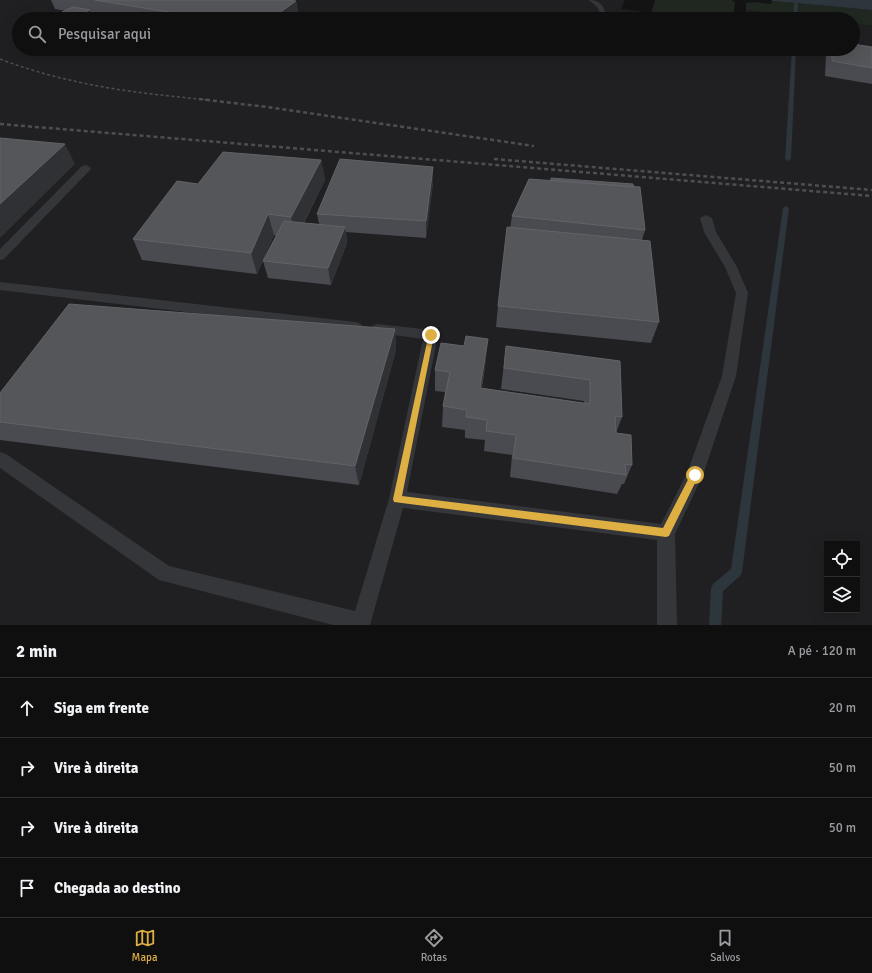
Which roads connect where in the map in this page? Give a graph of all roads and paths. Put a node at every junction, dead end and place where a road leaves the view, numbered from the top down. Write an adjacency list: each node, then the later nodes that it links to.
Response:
1 (592, 0): 2 (lane)
2 (602, 12)
3 (86, 168): 5 (lane)
4 (706, 218): 9 (lane)
5 (0, 256)
6 (0, 286): 8 (lane)
7 (0, 459): 10 (lane)
8 (397, 499): 9 (lane); 10 (lane)
9 (666, 533): 11 (lane)
10 (360, 623)
11 (667, 625)

